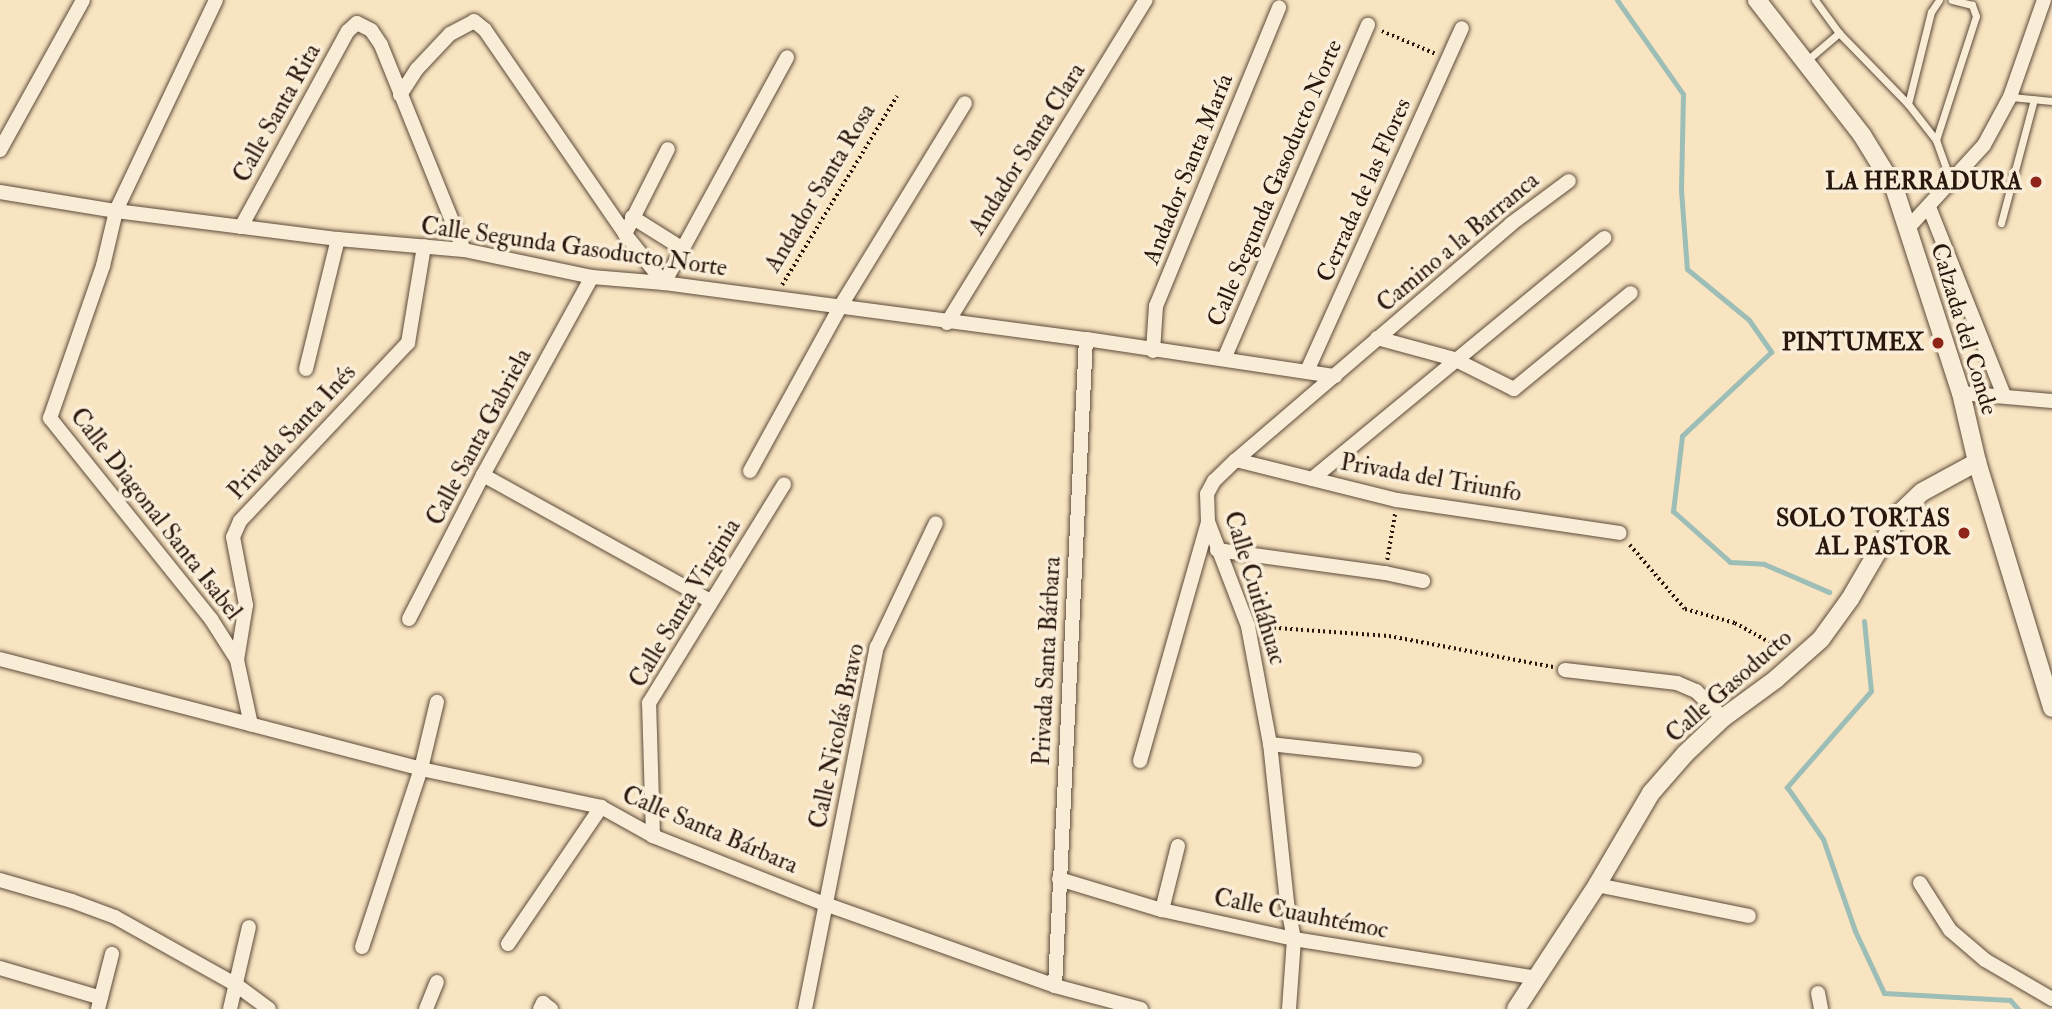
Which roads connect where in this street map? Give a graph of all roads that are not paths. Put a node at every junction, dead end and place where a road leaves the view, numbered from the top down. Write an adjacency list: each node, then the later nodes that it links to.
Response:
1 (83, 0): 23 (street)
2 (216, 0): 28 (street)
3 (1146, 0): 43 (street, Andador Santa Clara)
4 (1757, 0): 14 (street, Calzada del Conde)
5 (1815, 0): 12 (lane)
6 (1939, 0): 20 (lane)
7 (1952, 0): 21 (lane)
8 (2044, 0): 16 (street)
9 (1279, 7): 46 (street, Andador Santa María)
10 (1368, 25): 47 (street, Calle Segunda Gasoducto Norte)
11 (1462, 28): 50 (street, Cerrada de las Flores)
12 (1839, 33): 14 (lane); 20 (lane)
13 (787, 57): 37 (street)
14 (1805, 62): 32 (street, Calzada del Conde)
15 (400, 96): 31 (street, Calle Santa Rita); 33 (street); 38 (street)
16 (2010, 97): 17 (lane); 25 (street)
17 (2034, 99): 18 (lane); 30 (lane)
18 (2052, 101)
19 (965, 103): 42 (street)
20 (1908, 104): 21 (lane)
21 (1936, 140): 25 (lane)
22 (668, 149): 29 (street)
23 (0, 150)
24 (1569, 181): 44 (street, Camino a la Barranca)
25 (1951, 182): 27 (street)
26 (0, 192): 28 (street, Calle Segunda Gasoducto Norte)
27 (1929, 207): 32 (street); 53 (street)
28 (116, 211): 31 (street, Calle Segunda Gasoducto Norte); 69 (street, Calle Diagonal Santa Isabel)
29 (632, 217): 33 (street); 37 (street)
30 (2001, 223)
31 (241, 227): 35 (street, Calle Segunda Gasoducto Norte)
32 (1907, 229): 52 (street, Calzada del Conde)
33 (625, 234): 40 (street)
34 (1604, 238): 48 (street)
35 (338, 239): 36 (street, Calle Segunda Gasoducto Norte); 49 (street)
36 (424, 246): 38 (street, Calle Segunda Gasoducto Norte); 69 (street, Privada Santa Inés)
37 (683, 249): 40 (street)
38 (464, 250): 39 (street, Calle Segunda Gasoducto Norte)
39 (592, 277): 40 (street, Calle Segunda Gasoducto Norte); 58 (street, Calle Santa Gabriela)
40 (664, 284): 42 (street, Calle Segunda Gasoducto Norte)
41 (1631, 293): 48 (street)
42 (840, 307): 43 (street, Calle Segunda Gasoducto Norte); 57 (street)
43 (947, 323): 45 (street, Calle Segunda Gasoducto Norte)
44 (1377, 338): 48 (street); 51 (street, Calle Cuitláhuac)
45 (1086, 340): 46 (street, Calle Segunda Gasoducto Norte); 82 (street, Privada Santa Bárbara)
46 (1153, 351): 47 (street, Calle Segunda Gasoducto Norte)
47 (1224, 359): 50 (street, Calle Segunda Gasoducto Norte)
48 (1454, 359): 59 (street)
49 (306, 369)
50 (1307, 372): 51 (street, Calle Segunda Gasoducto Norte)
51 (1335, 376): 55 (street, Calle Cuitláhuac)
52 (1961, 393): 53 (street); 56 (street, Calzada del Conde)
53 (2004, 395): 54 (street)
54 (2052, 401)
55 (1236, 460): 59 (street, Privada del Triunfo); 61 (street, Calle Cuitláhuac)
56 (1977, 462): 72 (street, Calzada del Conde); 73 (street, Calle Gasoducto)
57 (750, 471)
58 (483, 475): 66 (street); 67 (street, Calle Santa Gabriela)
59 (1312, 479): 63 (street, Privada del Triunfo)
60 (784, 484): 66 (street, Calle Santa Virginia)
61 (1208, 522): 64 (street, Calle Cuitláhuac); 77 (street)
62 (936, 523): 86 (street, Calle Nicolás Bravo)
63 (1620, 533)
64 (1217, 550): 65 (street); 75 (street, Calle Cuitláhuac)
65 (1423, 581)
66 (710, 601): 80 (street, Calle Santa Virginia)
67 (409, 619)
68 (0, 659): 74 (street, Calle Santa Bárbara)
69 (237, 660): 74 (street, Calle Diagonal Santa Isabel)
70 (1565, 670): 73 (street)
71 (437, 702): 78 (street)
72 (2052, 708)
73 (1723, 718): 85 (street, Calle Gasoducto)
74 (250, 725): 78 (street, Calle Santa Bárbara)
75 (1270, 744): 76 (street); 90 (street, Calle Cuitláhuac)
76 (1415, 760)
77 (1140, 761)
78 (421, 769): 79 (street, Calle Santa Bárbara); 92 (street)
79 (601, 807): 80 (street, Calle Santa Bárbara); 91 (street)
80 (653, 836): 86 (street, Calle Santa Bárbara)
81 (1178, 846): 87 (street)
82 (1059, 879): 87 (street, Calle Cuauhtémoc); 98 (street, Privada Santa Bárbara)
83 (0, 880): 97 (street)
84 (1920, 883): 100 (street)
85 (1597, 885): 88 (street); 95 (street, Calle Gasoducto)
86 (825, 904): 98 (street, Calle Santa Bárbara); 107 (street, Calle Nicolás Bravo)
87 (1162, 910): 90 (street, Calle Cuauhtémoc)
88 (1749, 916)
89 (249, 926): 97 (street)
90 (1294, 939): 95 (street, Calle Cuauhtémoc); 109 (street, Calle Cuitláhuac)
91 (508, 944)
92 (362, 947)
93 (112, 954): 101 (street)
94 (0, 969): 101 (street)
95 (1537, 978): 110 (street, Calle Gasoducto)
96 (438, 982): 104 (street)
97 (234, 984): 102 (street); 103 (street)
98 (1055, 986): 108 (street, Calle Santa Bárbara)
99 (1818, 993): 111 (street)
100 (2052, 999)
101 (99, 1004)
102 (230, 1009)
103 (269, 1009)
104 (426, 1009)
105 (540, 1009): 106 (street)
106 (551, 1009)
107 (805, 1009)
108 (1141, 1009)
109 (1289, 1009)
110 (1516, 1009)
111 (1821, 1009)

